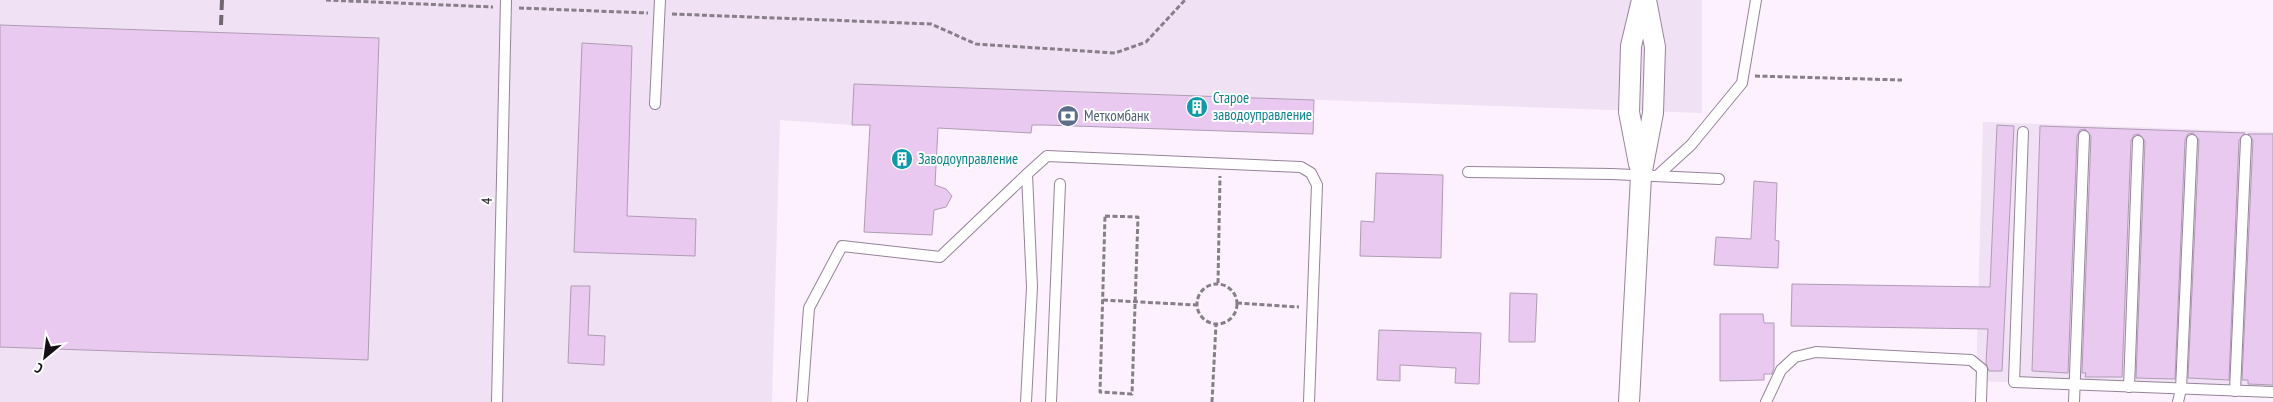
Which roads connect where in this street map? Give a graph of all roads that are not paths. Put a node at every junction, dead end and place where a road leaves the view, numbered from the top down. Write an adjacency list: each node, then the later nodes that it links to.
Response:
1 (660, 0): 6 (lane)
2 (1642, 0): 14 (street)
3 (1646, 0): 14 (street)
4 (1756, 0): 14 (lane)
5 (507, 5): 22 (lane, 4)
6 (655, 104)
7 (2024, 132): 17 (lane)
8 (2084, 136): 17 (lane)
9 (2192, 140): 19 (lane)
10 (2246, 140): 20 (lane)
11 (2138, 141): 18 (lane)
12 (1468, 172): 14 (lane)
13 (1027, 174): 23 (lane); 24 (lane); 26 (lane)
14 (1649, 176): 15 (lane); 27 (street)
15 (1719, 179)
16 (1060, 184): 25 (lane)
17 (2075, 385): 18 (lane); 30 (lane)
18 (2129, 387): 19 (lane)
19 (2181, 389): 20 (lane); 31 (lane)
20 (2235, 391): 21 (lane)
21 (2273, 392)
22 (497, 402)
23 (802, 402)
24 (1026, 402)
25 (1051, 402)
26 (1308, 402)
27 (1629, 402)
28 (1766, 402): 29 (lane)
29 (1981, 402)
30 (2074, 402)
31 (2178, 402)

